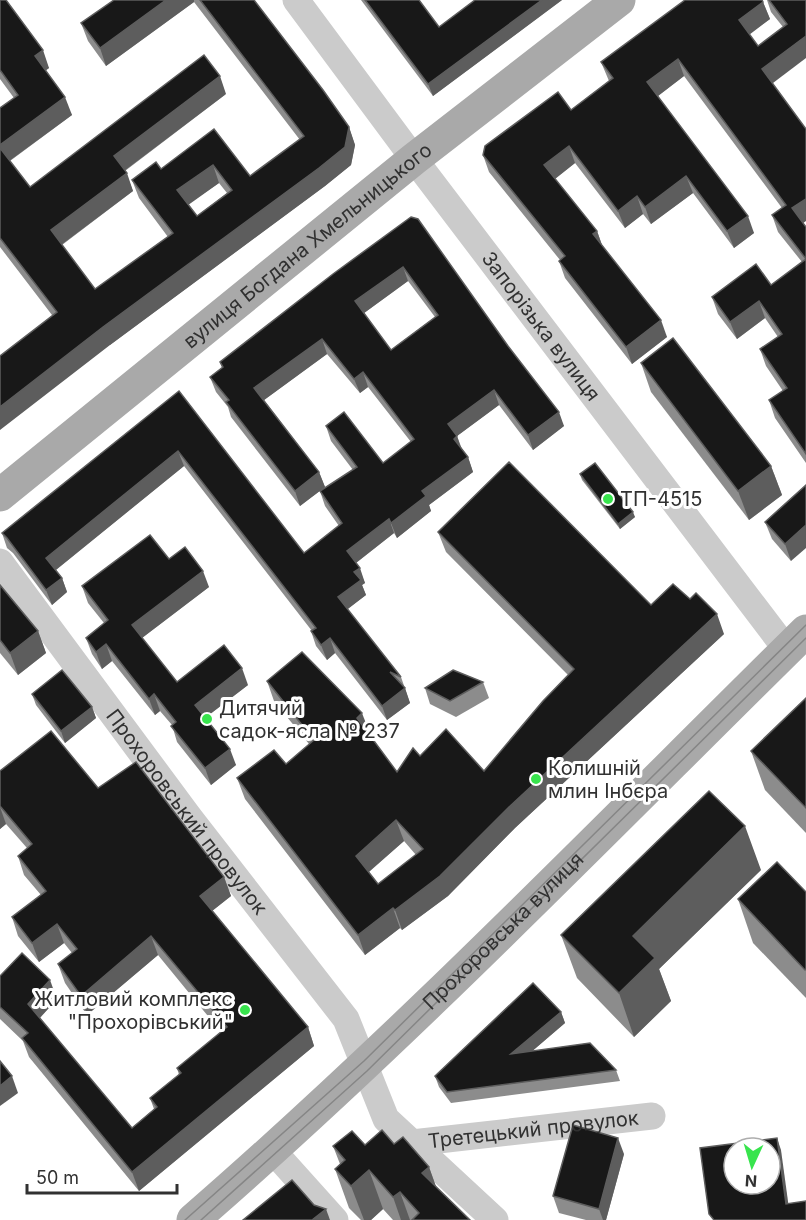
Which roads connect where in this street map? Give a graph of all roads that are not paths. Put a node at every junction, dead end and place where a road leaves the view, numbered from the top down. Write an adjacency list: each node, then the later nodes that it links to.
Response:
1 (296, 0): 3 (street, Запорізька вулиця)
2 (619, 0): 3 (main road, вулиця Богдана Хмельницького)
3 (414, 159): 4 (main road, вулиця Богдана Хмельницького); 6 (street, Запорізька вулиця)
4 (0, 495)
5 (0, 562): 7 (street, Прохоровський провулок)
6 (796, 641): 7 (main road, Прохоровська вулиця)
7 (365, 1066): 9 (street, Прохоровський провулок); 10 (main road, Прохоровська вулиця)
8 (652, 1116): 9 (street, Третецький провулок)
9 (412, 1143): 13 (street, Прохоровський провулок)
10 (273, 1151): 11 (main road, Прохоровська вулиця); 12 (street)
11 (193, 1220)
12 (335, 1220)
13 (495, 1220)

